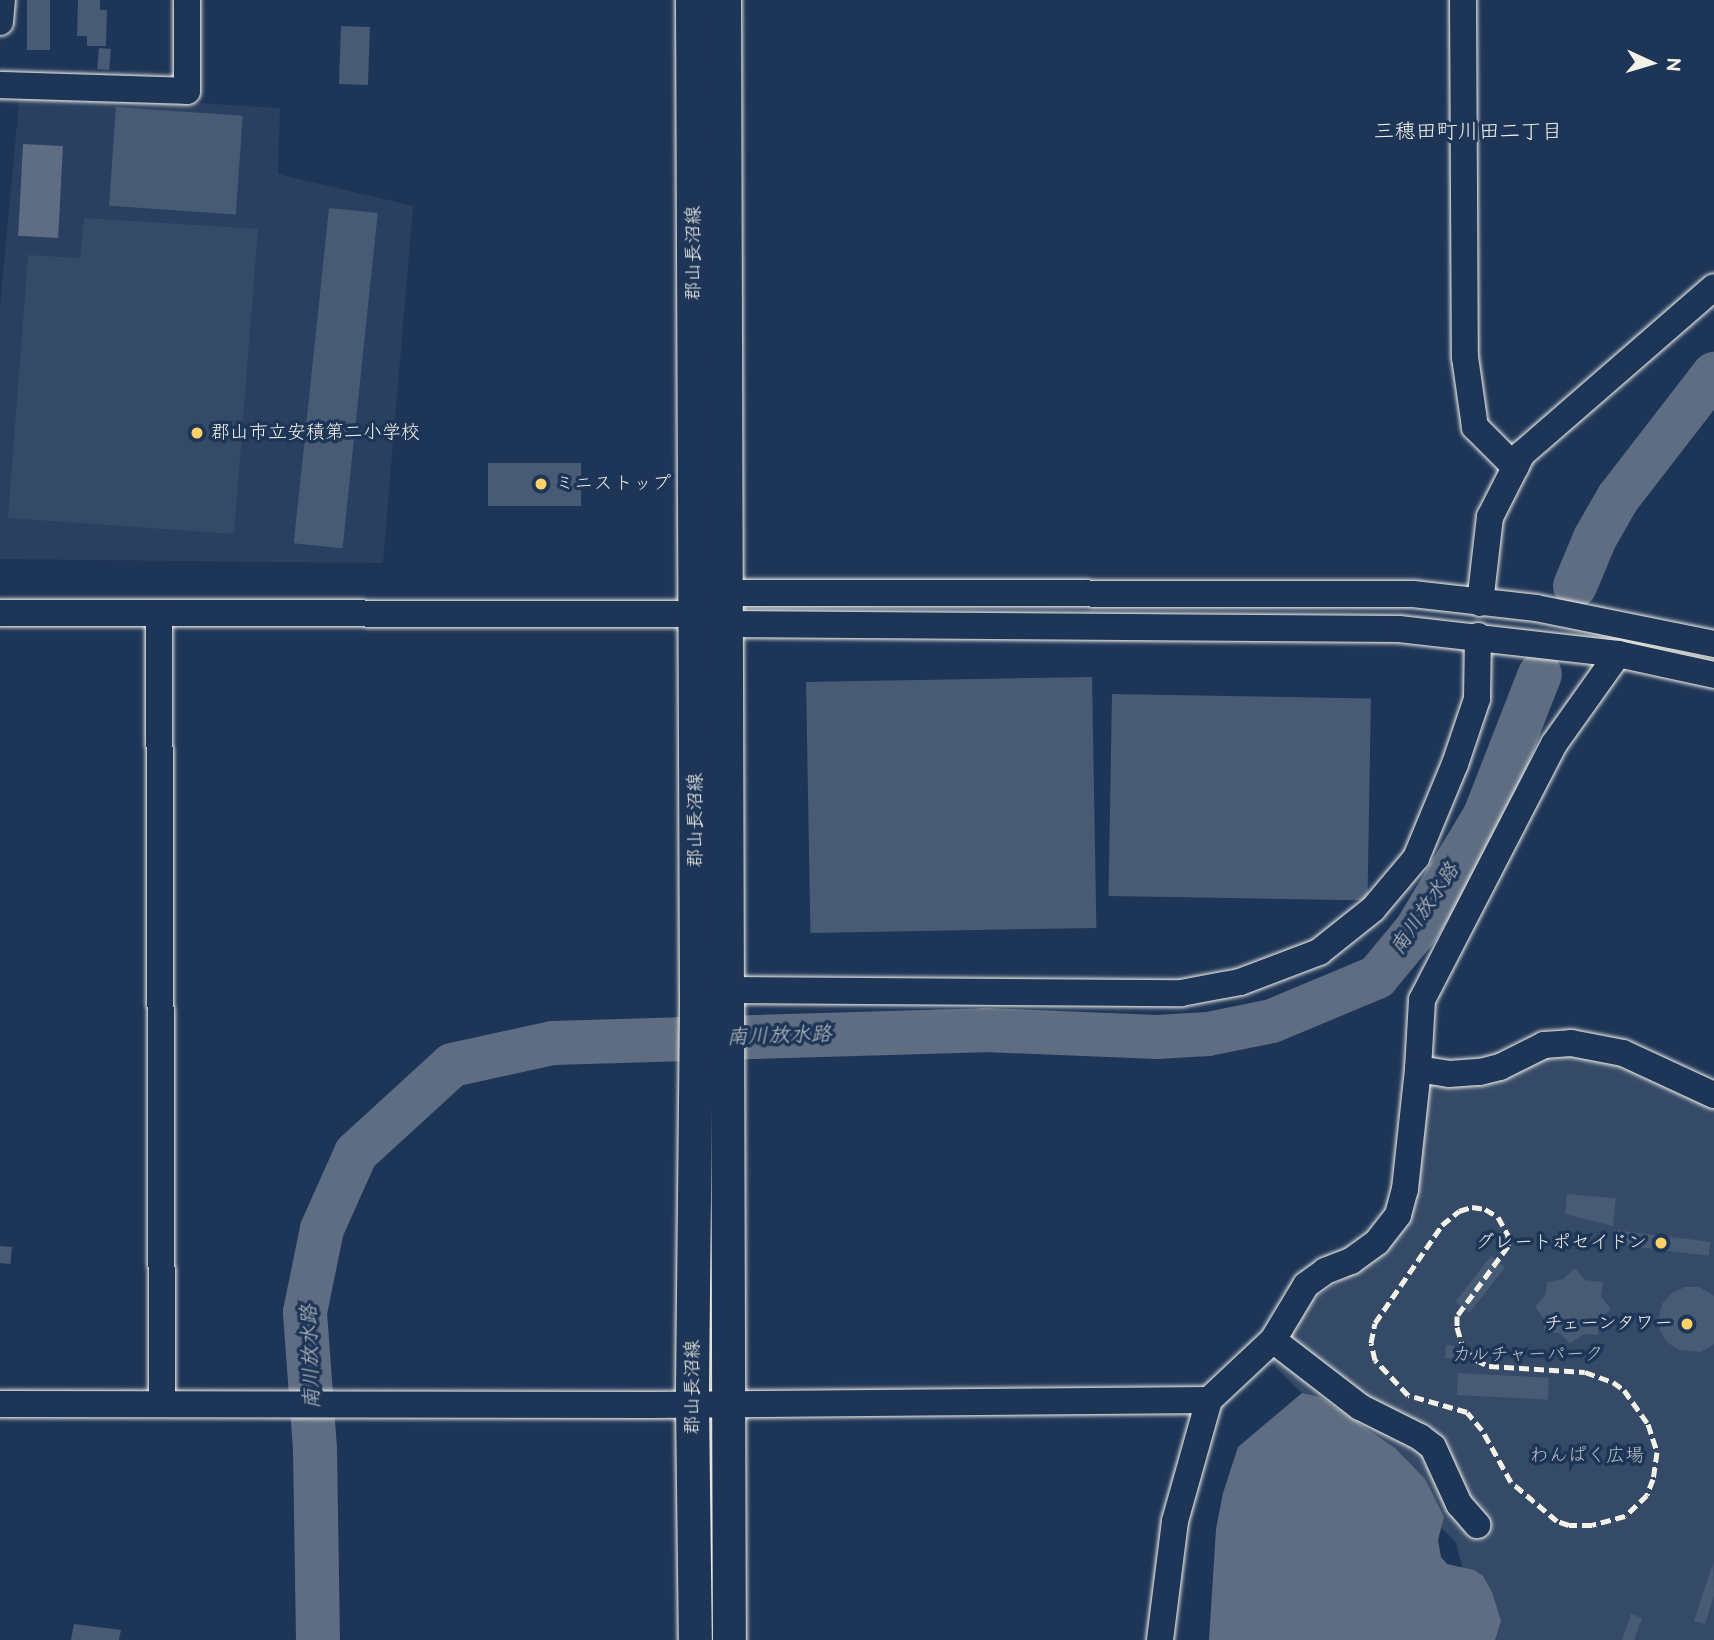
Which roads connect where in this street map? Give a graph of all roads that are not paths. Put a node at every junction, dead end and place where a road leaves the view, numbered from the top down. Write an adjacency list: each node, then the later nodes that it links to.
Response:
1 (2, 0): 6 (street)
2 (187, 0): 7 (street)
3 (692, 0): 11 (main road, 郡山長沼線)
4 (724, 0): 11 (main road, 郡山長沼線)
5 (1463, 0): 9 (street)
6 (0, 22)
7 (0, 85)
8 (1714, 287): 9 (street)
9 (1516, 467): 10 (street)
10 (1480, 603): 11 (street); 15 (street)
11 (715, 610): 13 (street); 14 (street); 18 (main road, 郡山長沼線)
12 (0, 613): 13 (street)
13 (159, 613): 26 (street)
14 (1478, 636): 16 (street); 18 (street)
15 (1714, 644)
16 (1618, 653): 17 (street); 19 (street)
17 (1714, 675)
18 (717, 1001): 20 (main road, 郡山長沼線)
19 (1418, 1069): 21 (street); 22 (street)
20 (711, 1074): 24 (main road, 郡山長沼線); 27 (main road, 郡山長沼線)
21 (1714, 1095)
22 (1273, 1340): 23 (street); 28 (street)
23 (1209, 1400): 24 (street); 31 (street)
24 (727, 1403): 27 (street); 30 (main road, 郡山長沼線)
25 (0, 1404): 26 (street)
26 (162, 1404): 27 (street)
27 (692, 1404): 29 (main road, 郡山長沼線)
28 (1477, 1525)
29 (695, 1640)
30 (729, 1640)
31 (1160, 1640)

